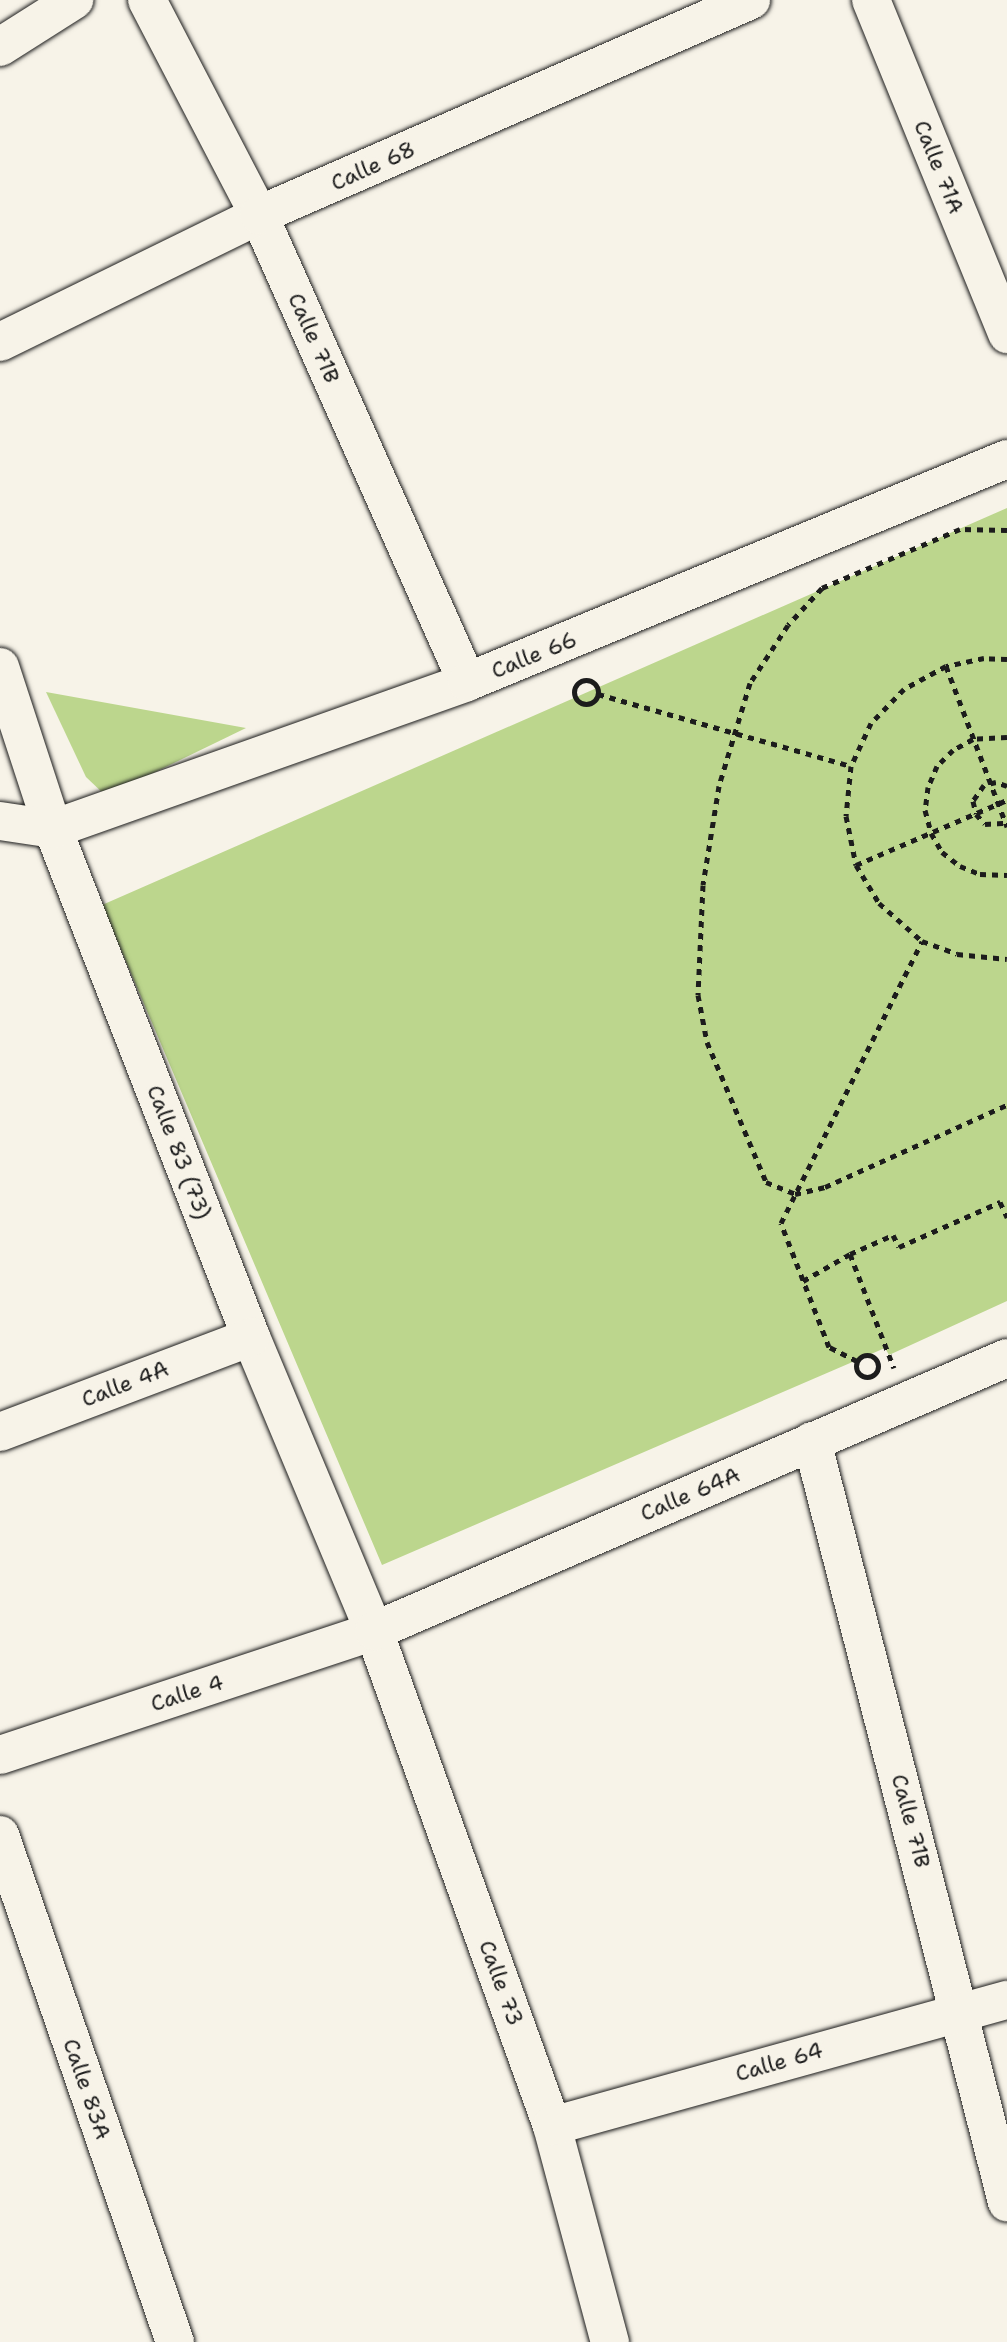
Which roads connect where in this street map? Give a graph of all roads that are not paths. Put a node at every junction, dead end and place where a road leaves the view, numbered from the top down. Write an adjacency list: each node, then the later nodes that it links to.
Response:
1 (74, 0): 5 (street)
2 (147, 0): 6 (street, Calle 71B)
3 (751, 0): 6 (street, Calle 68)
4 (871, 0): 7 (street, Calle 71A)
5 (0, 47)
6 (259, 215): 8 (street, Calle 68); 11 (street, Calle 71B)
7 (1007, 334)
8 (0, 342)
9 (1007, 459): 11 (street, Calle 66)
10 (0, 667): 12 (street, Calle 83 (73))
11 (467, 682): 14 (street, Calle 66)
12 (12, 732): 14 (street, Calle 83 (73))
13 (0, 821): 14 (street)
14 (53, 829): 15 (street, Calle 83 (73))
15 (251, 1337): 17 (street, Calle 4A); 19 (street, Calle 83 (73))
16 (1007, 1358): 18 (street, Calle 64A)
17 (0, 1432)
18 (812, 1441): 19 (street, Calle 64A); 23 (street, Calle 71B)
19 (374, 1631): 20 (street, Calle 4); 24 (street, Calle 73)
20 (0, 1755)
21 (0, 1835): 26 (street, Calle 83A)
22 (1007, 2000): 23 (street, Calle 64)
23 (960, 2012): 24 (street, Calle 64); 25 (street, Calle 71B)
24 (552, 2126): 27 (street, Calle 73)
25 (1007, 2202)
26 (175, 2342)
27 (610, 2342)

